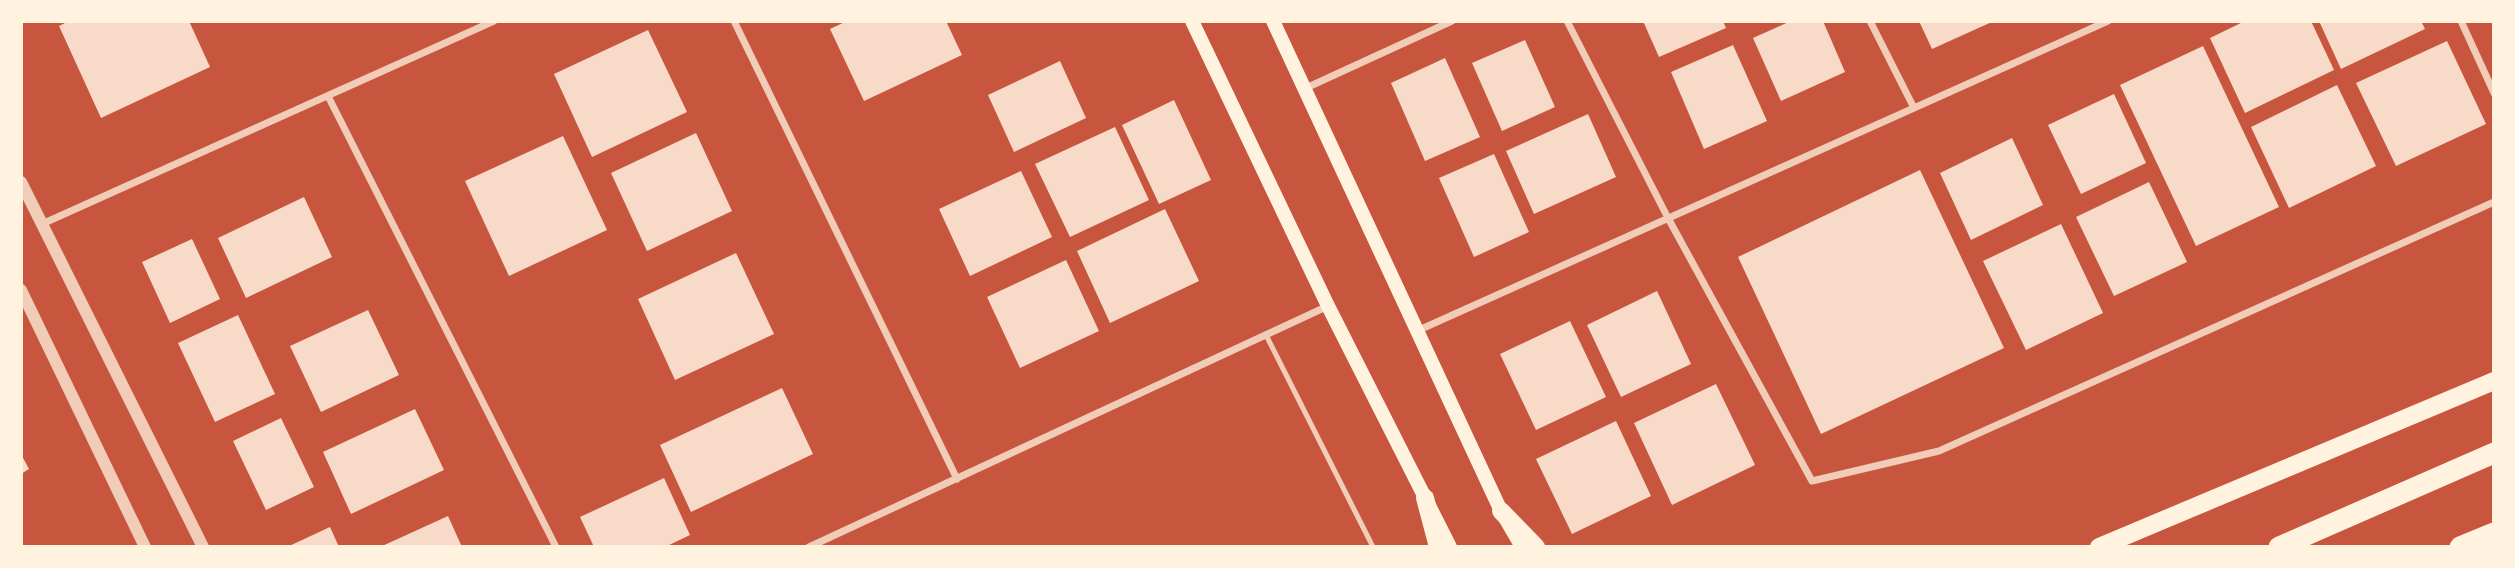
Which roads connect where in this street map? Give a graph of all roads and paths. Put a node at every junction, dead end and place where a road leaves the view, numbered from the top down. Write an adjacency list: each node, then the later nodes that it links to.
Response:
1 (494, 21): 12 (street)
2 (734, 21): 24 (street)
3 (1192, 21): 19 (main road)
4 (1273, 21): 10 (main road)
5 (1451, 21): 10 (street)
6 (1567, 21): 16 (street)
7 (1870, 21): 13 (street)
8 (2108, 21): 13 (street)
9 (2461, 21): 11 (street)
10 (1306, 88): 20 (main road)
11 (2494, 93)
12 (328, 96): 17 (street); 30 (street)
13 (1914, 108): 16 (street)
14 (21, 182): 17 (street)
15 (2494, 202): 16 (street)
16 (1668, 218): 20 (street)
17 (42, 224): 29 (street)
18 (21, 290): 28 (street)
19 (1328, 306): 21 (street); 25 (main road)
20 (1419, 330): 26 (main road)
21 (1266, 335): 24 (street); 32 (lane)
22 (2494, 381): 37 (main road)
23 (2494, 453): 38 (highway)
24 (957, 479): 31 (street)
25 (1425, 498): 33 (main road); 34 (main road)
26 (1501, 511): 35 (main road); 36 (main road)
27 (2494, 533): 39 (highway)
28 (145, 547)
29 (203, 547)
30 (556, 547)
31 (809, 547)
32 (1373, 547)
33 (1438, 547)
34 (1450, 547)
35 (1522, 547)
36 (1536, 547)
37 (2099, 547)
38 (2279, 547)
39 (2460, 547)

